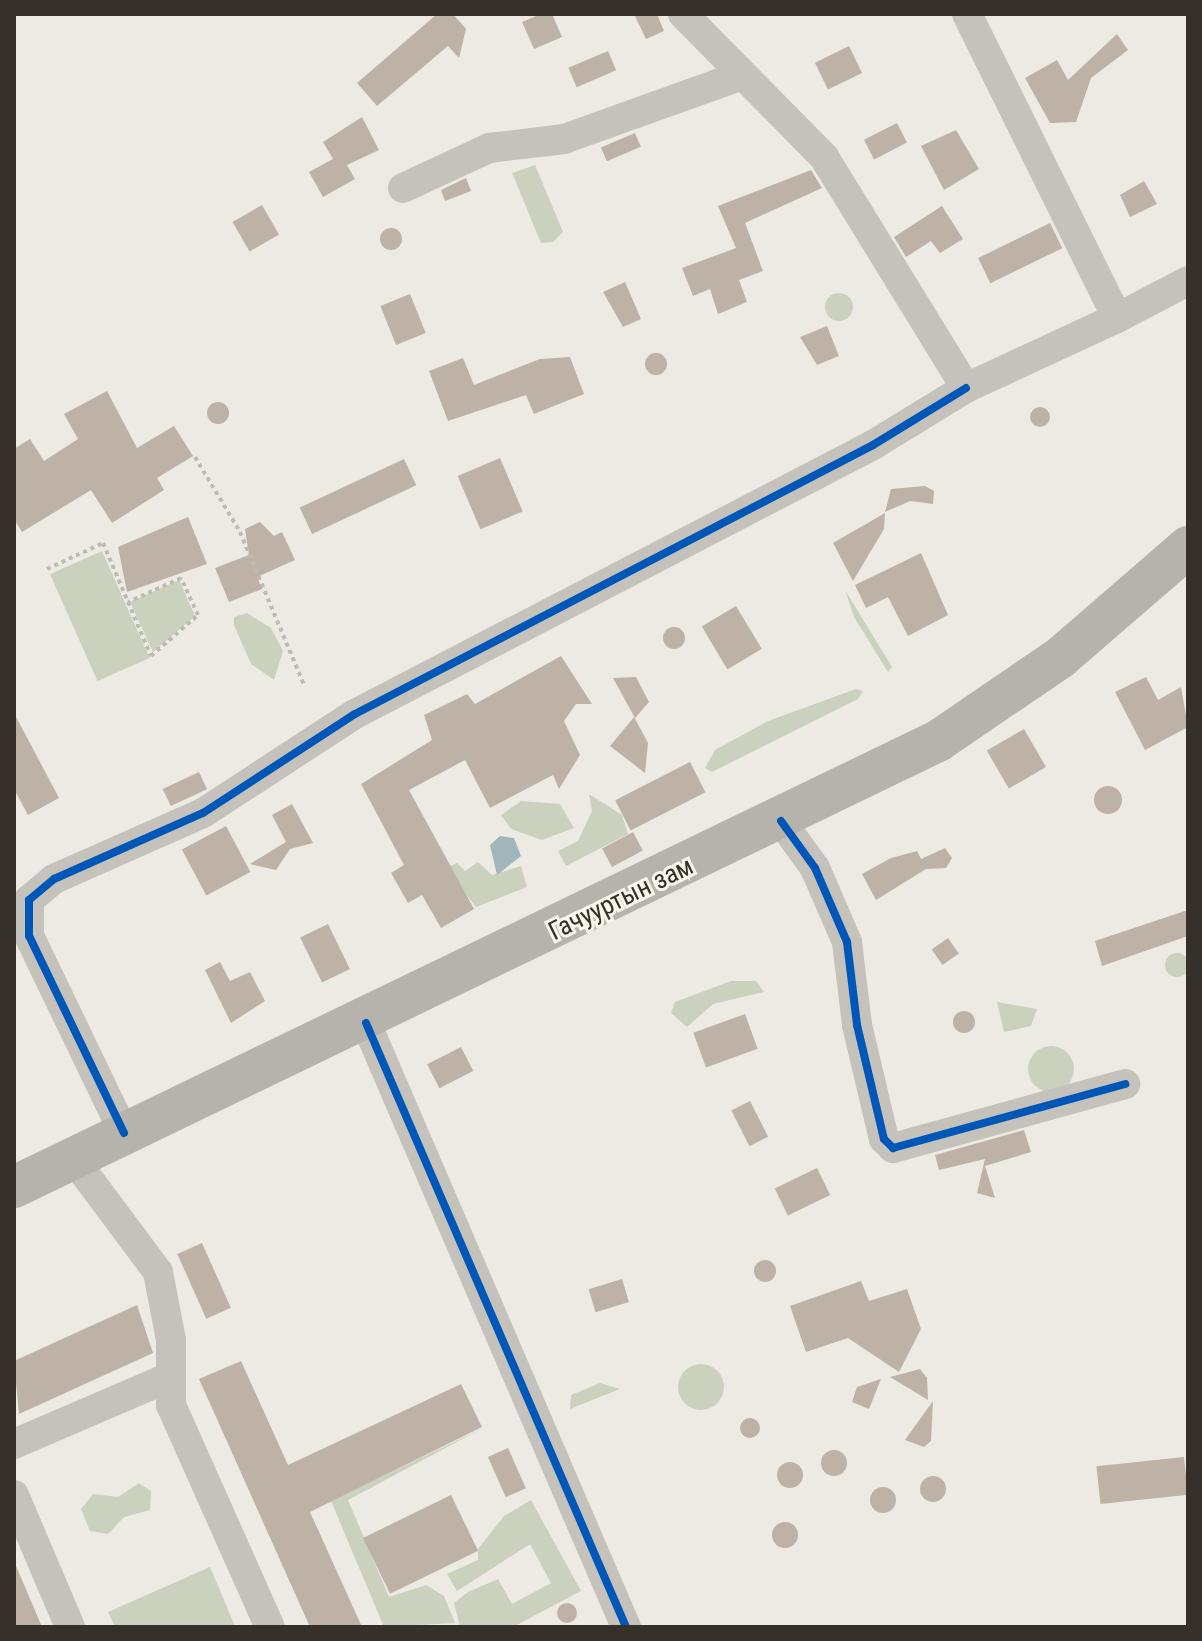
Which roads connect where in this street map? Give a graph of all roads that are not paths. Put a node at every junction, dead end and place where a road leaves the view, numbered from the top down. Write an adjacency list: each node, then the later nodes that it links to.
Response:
1 (683, 14): 3 (street)
2 (967, 14): 6 (street)
3 (743, 75): 4 (street); 7 (street)
4 (403, 188)
5 (1188, 281): 6 (street)
6 (1117, 318): 7 (street)
7 (966, 388): 10 (street)
8 (1188, 547): 9 (main road, Гачууртын зам)
9 (781, 821): 11 (main road, Гачууртын зам); 12 (street)
10 (20, 919): 13 (street)
11 (366, 1023): 13 (main road, Гачууртын зам); 21 (street)
12 (1125, 1084)
13 (124, 1133): 14 (main road, Гачууртын зам)
14 (73, 1158): 15 (main road, Гачууртын зам); 16 (street)
15 (14, 1187)
16 (167, 1378): 17 (street); 19 (street)
17 (14, 1444)
18 (14, 1495): 20 (street)
19 (267, 1626)
20 (70, 1627)
21 (626, 1627)

